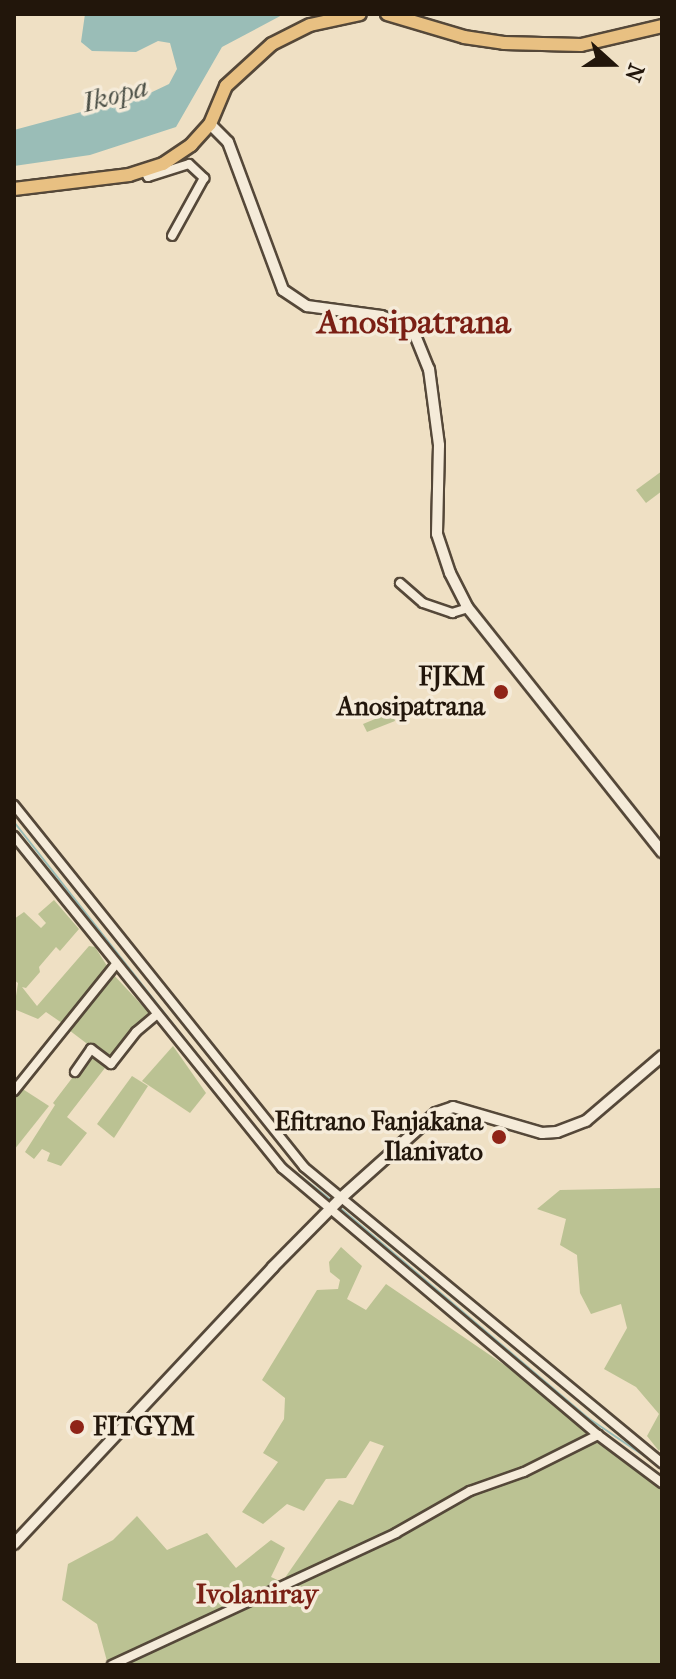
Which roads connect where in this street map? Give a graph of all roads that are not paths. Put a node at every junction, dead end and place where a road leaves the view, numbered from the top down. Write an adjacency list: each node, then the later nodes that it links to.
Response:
1 (360, 14): 4 (main road)
2 (387, 14): 3 (main road)
3 (662, 26)
4 (210, 124): 5 (main road); 9 (street)
5 (144, 170): 6 (main road); 7 (street)
6 (14, 189)
7 (172, 236)
8 (400, 583): 9 (street)
9 (468, 608): 12 (street)
10 (14, 805): 18 (street)
11 (14, 836): 13 (street)
12 (662, 852)
13 (116, 964): 14 (street); 17 (street)
14 (156, 1015): 16 (street); 19 (street)
15 (662, 1056): 18 (street)
16 (75, 1072)
17 (14, 1091)
18 (342, 1197): 19 (street); 21 (street)
19 (330, 1209): 20 (street); 23 (street)
20 (598, 1435): 22 (street); 24 (street)
21 (662, 1463)
22 (662, 1483)
23 (14, 1544)
24 (112, 1665)

